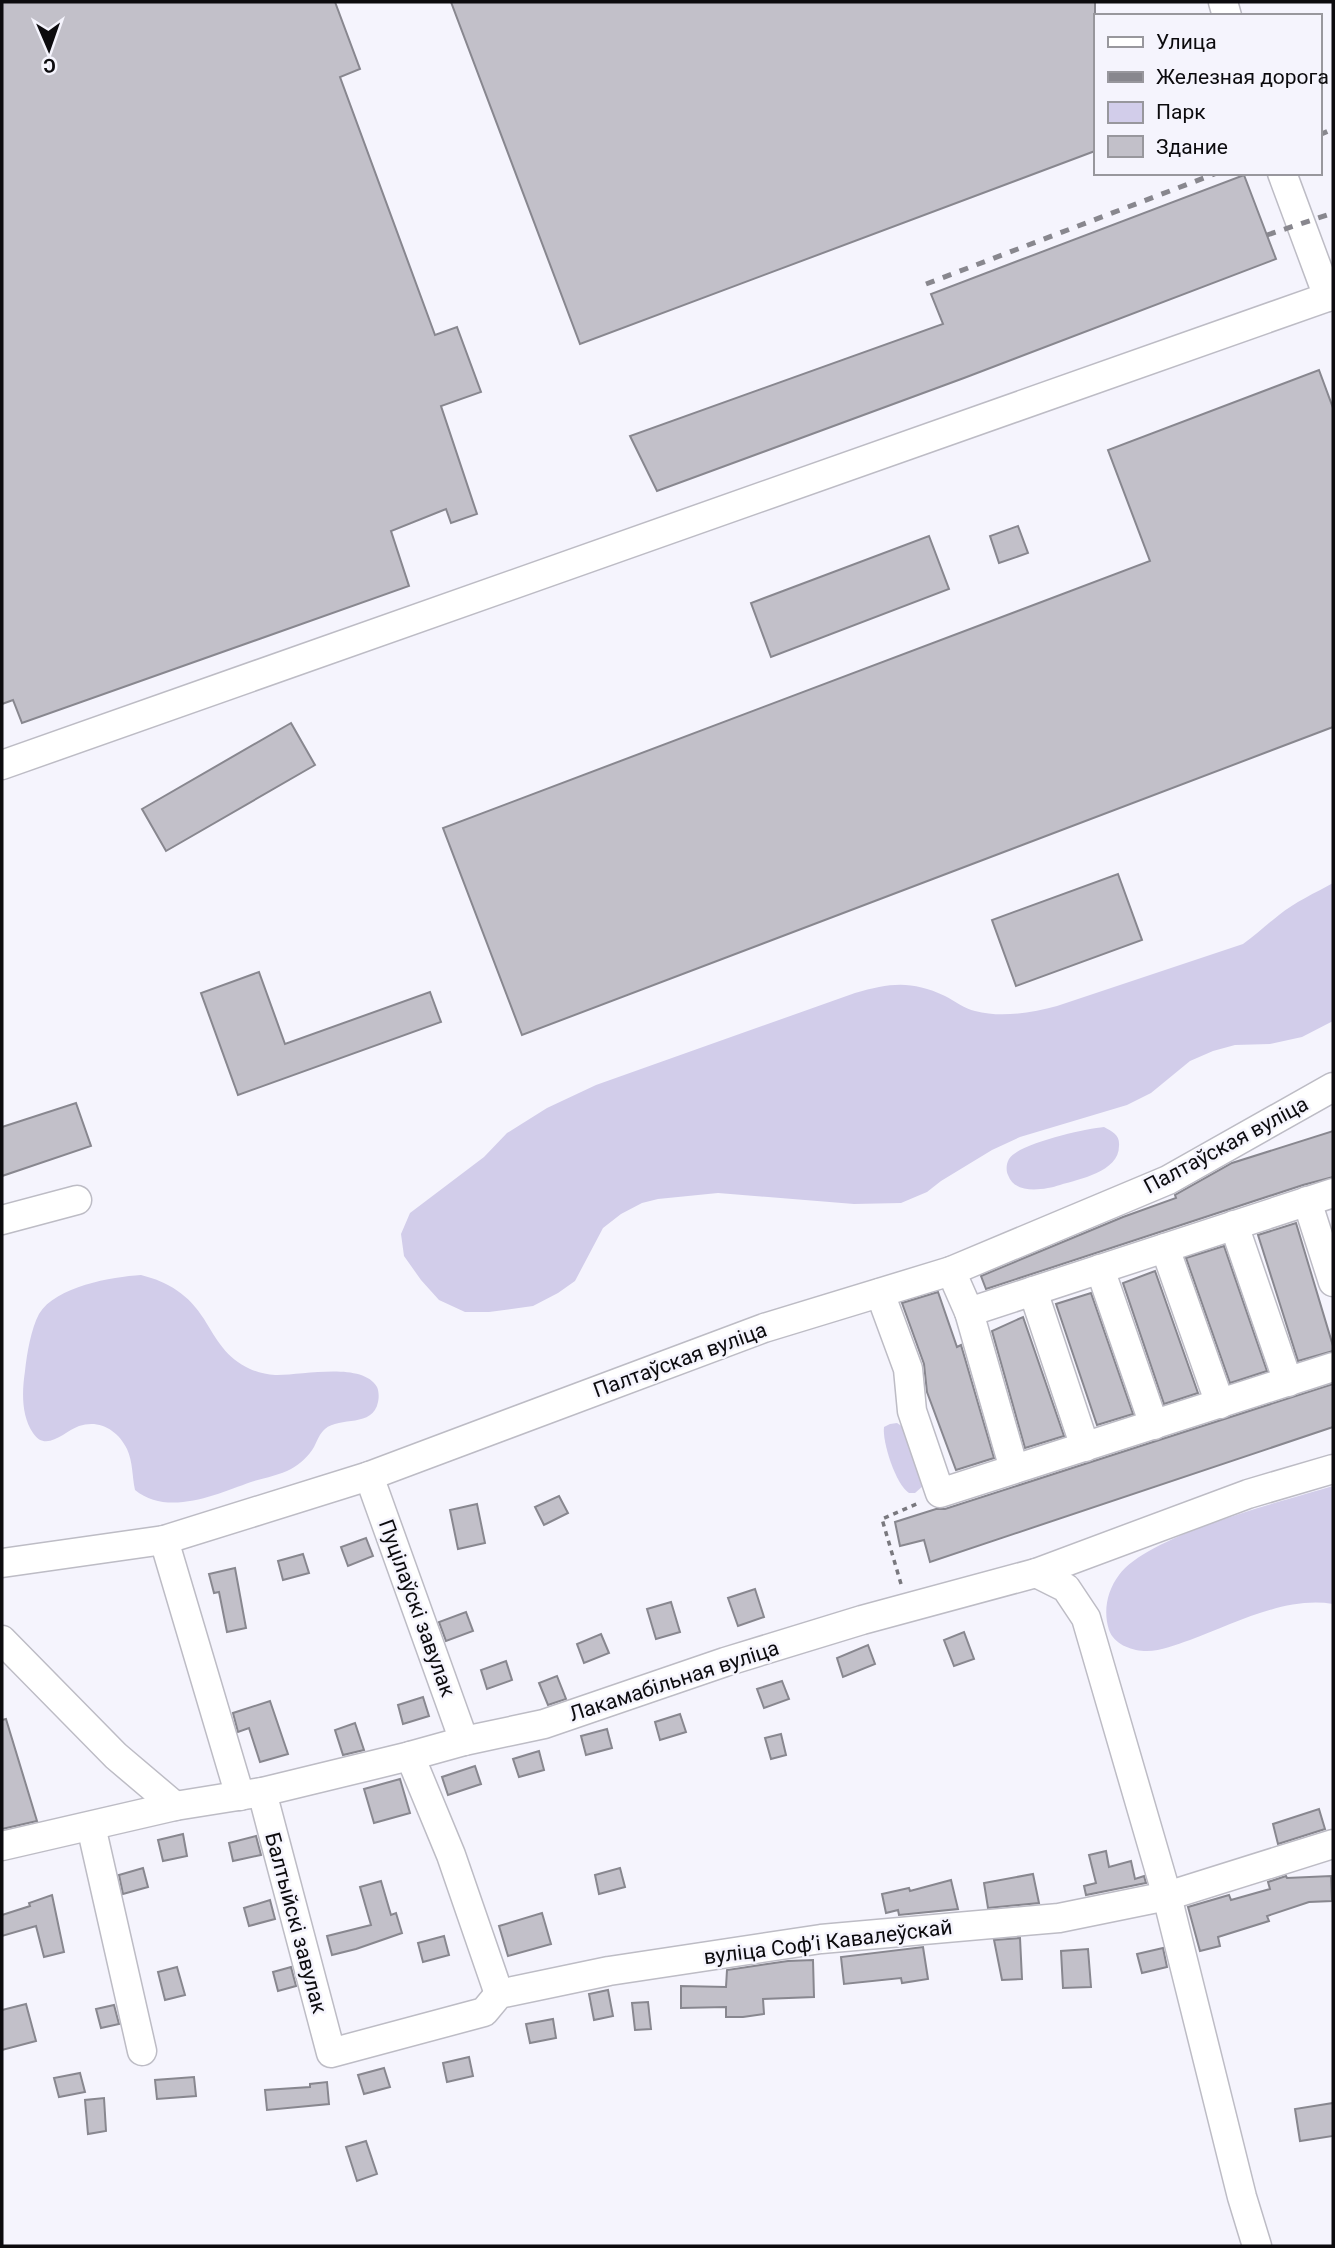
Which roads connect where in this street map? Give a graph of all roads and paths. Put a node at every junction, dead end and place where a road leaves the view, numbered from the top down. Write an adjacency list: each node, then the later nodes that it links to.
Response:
1 (1283, 175): 2 (street)
2 (1330, 296): 3 (street)
3 (2, 765)
4 (1332, 1089): 11 (street, Палтаўская вуліца)
5 (1320, 1197): 8 (street); 12 (street)
6 (77, 1200): 7 (street)
7 (2, 1220)
8 (1234, 1225): 9 (street); 17 (street)
9 (1165, 1248): 10 (street); 18 (street)
10 (1100, 1269): 13 (street); 19 (street)
11 (951, 1271): 14 (street, Палтаўская вуліца); 15 (street)
12 (1333, 1282)
13 (1033, 1291): 15 (street); 20 (street)
14 (880, 1293): 23 (street, Палтаўская вуліца); 24 (street)
15 (969, 1312): 21 (street)
16 (1333, 1367): 17 (street)
17 (1288, 1382): 18 (street)
18 (1220, 1404): 19 (street)
19 (1154, 1425): 20 (street)
20 (1085, 1447): 21 (street)
21 (1014, 1469): 24 (street)
22 (1333, 1469): 27 (street, Лакамабільная вуліца)
23 (369, 1476): 25 (street, Палтаўская вуліца); 30 (street, Пуцілаўскі завулак)
24 (940, 1493): 28 (path)
25 (164, 1540): 26 (street, Палтаўская вуліца); 32 (street, Балтыйскі завулак)
26 (2, 1563)
27 (1036, 1573): 28 (street, Лакамабільная вуліца); 37 (street)
28 (907, 1608): 30 (street, Лакамабільная вуліца)
29 (2, 1640): 33 (street)
30 (464, 1741): 31 (street, Лакамабільная вуліца)
31 (410, 1756): 32 (street, Лакамабільная вуліца); 38 (street)
32 (251, 1794): 33 (street, Лакамабільная вуліца); 40 (street, Балтыйскі завулак)
33 (175, 1806): 34 (street, Лакамабільная вуліца)
34 (91, 1826): 36 (street, Лакамабільная вуліца); 39 (street)
35 (1333, 1844): 37 (street, вуліца Софʼі Кавалеўскай)
36 (2, 1846)
37 (1167, 1896): 38 (street, вуліца Софʼі Кавалеўскай); 41 (street)
38 (499, 1994): 40 (street, вуліца Софʼі Кавалеўскай)
39 (142, 2051)
40 (331, 2053)
41 (1257, 2246)

